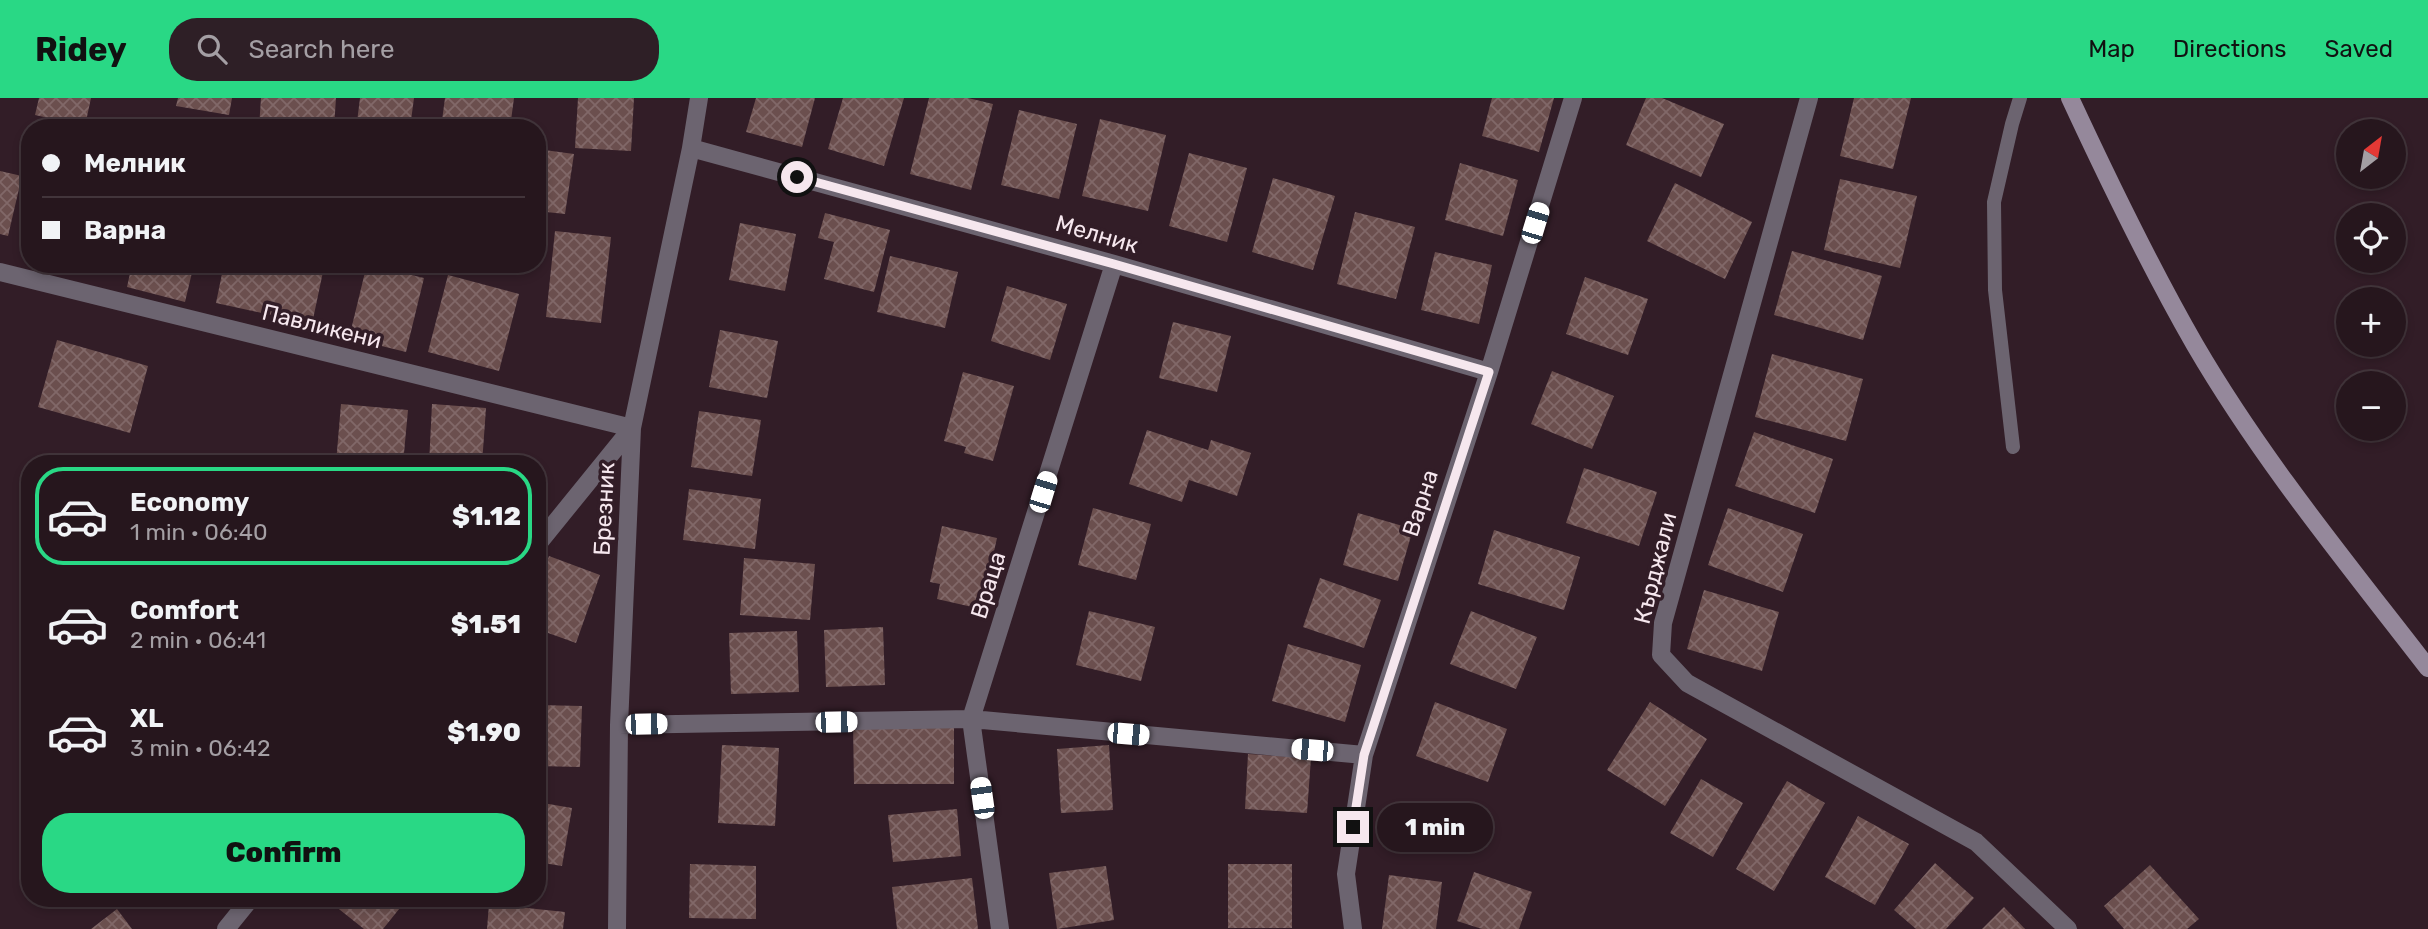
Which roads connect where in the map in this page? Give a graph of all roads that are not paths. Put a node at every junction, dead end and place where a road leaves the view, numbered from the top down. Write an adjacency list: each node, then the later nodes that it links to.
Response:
1 (699, 98): 6 (street, Брезник)
2 (1573, 98): 9 (street, Варна)
3 (1809, 98): 22 (street, Кърджали)
4 (2020, 98): 11 (lane)
5 (2070, 98): 13 (main road)
6 (691, 148): 7 (street, Мелник); 10 (street, Брезник)
7 (1114, 264): 9 (street, Мелник); 14 (street, Враца)
8 (0, 272): 10 (street, Павликени)
9 (1489, 372): 16 (street, Варна)
10 (632, 428): 12 (street); 15 (street, Брезник)
11 (2012, 447)
12 (546, 534)
13 (2428, 668)
14 (971, 719): 15 (street); 16 (street); 20 (street, Враца)
15 (619, 725): 19 (street, Брезник)
16 (1364, 755): 21 (street, Варна)
17 (244, 907): 18 (street)
18 (226, 929)
19 (617, 929)
20 (1000, 929)
21 (1353, 929)
22 (2068, 929)

